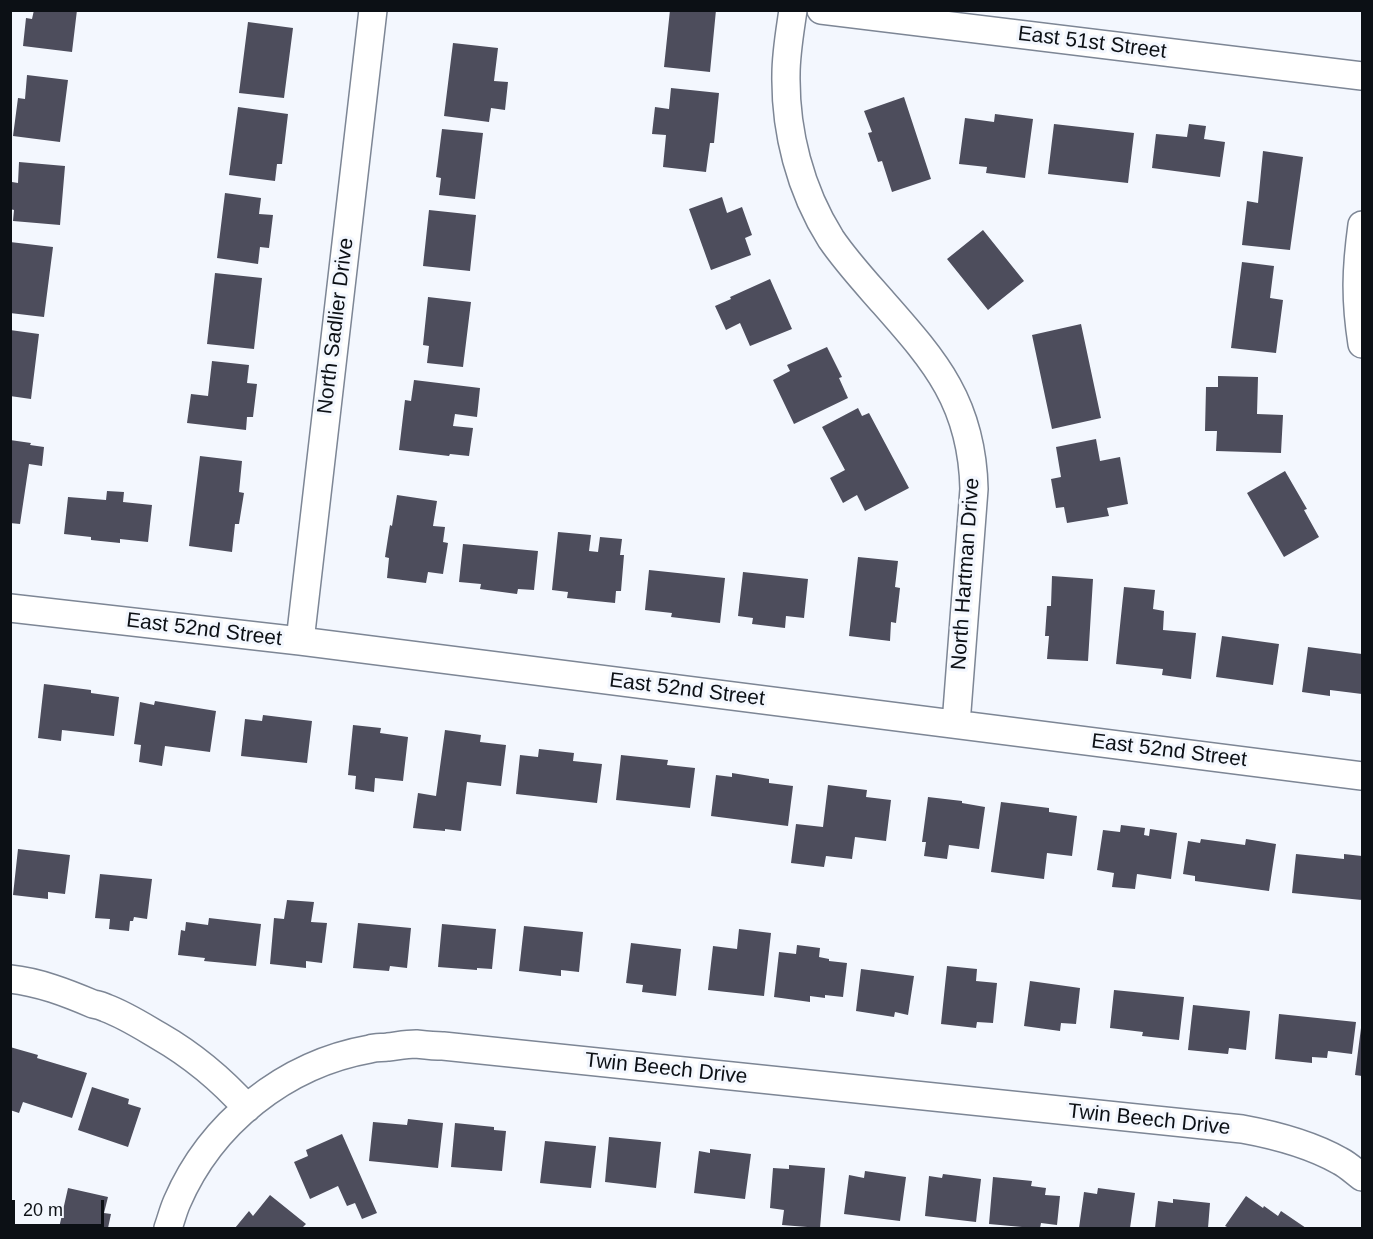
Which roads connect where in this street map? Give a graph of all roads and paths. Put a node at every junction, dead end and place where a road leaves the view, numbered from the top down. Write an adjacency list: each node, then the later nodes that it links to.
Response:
1 (373, 10): 8 (street, North Sadlier Drive)
2 (793, 10): 9 (street, North Hartman Drive)
3 (821, 10): 4 (street, East 51st Street)
4 (1362, 76)
5 (1362, 225): 6 (street)
6 (1362, 344)
7 (10, 608): 8 (street, East 52nd Street)
8 (300, 641): 9 (street, East 52nd Street)
9 (956, 724): 10 (street, East 52nd Street)
10 (1362, 776)
11 (10, 979): 12 (street)
12 (247, 1108): 13 (street, Twin Beech Drive); 14 (street)
13 (1362, 1177)
14 (168, 1228)

